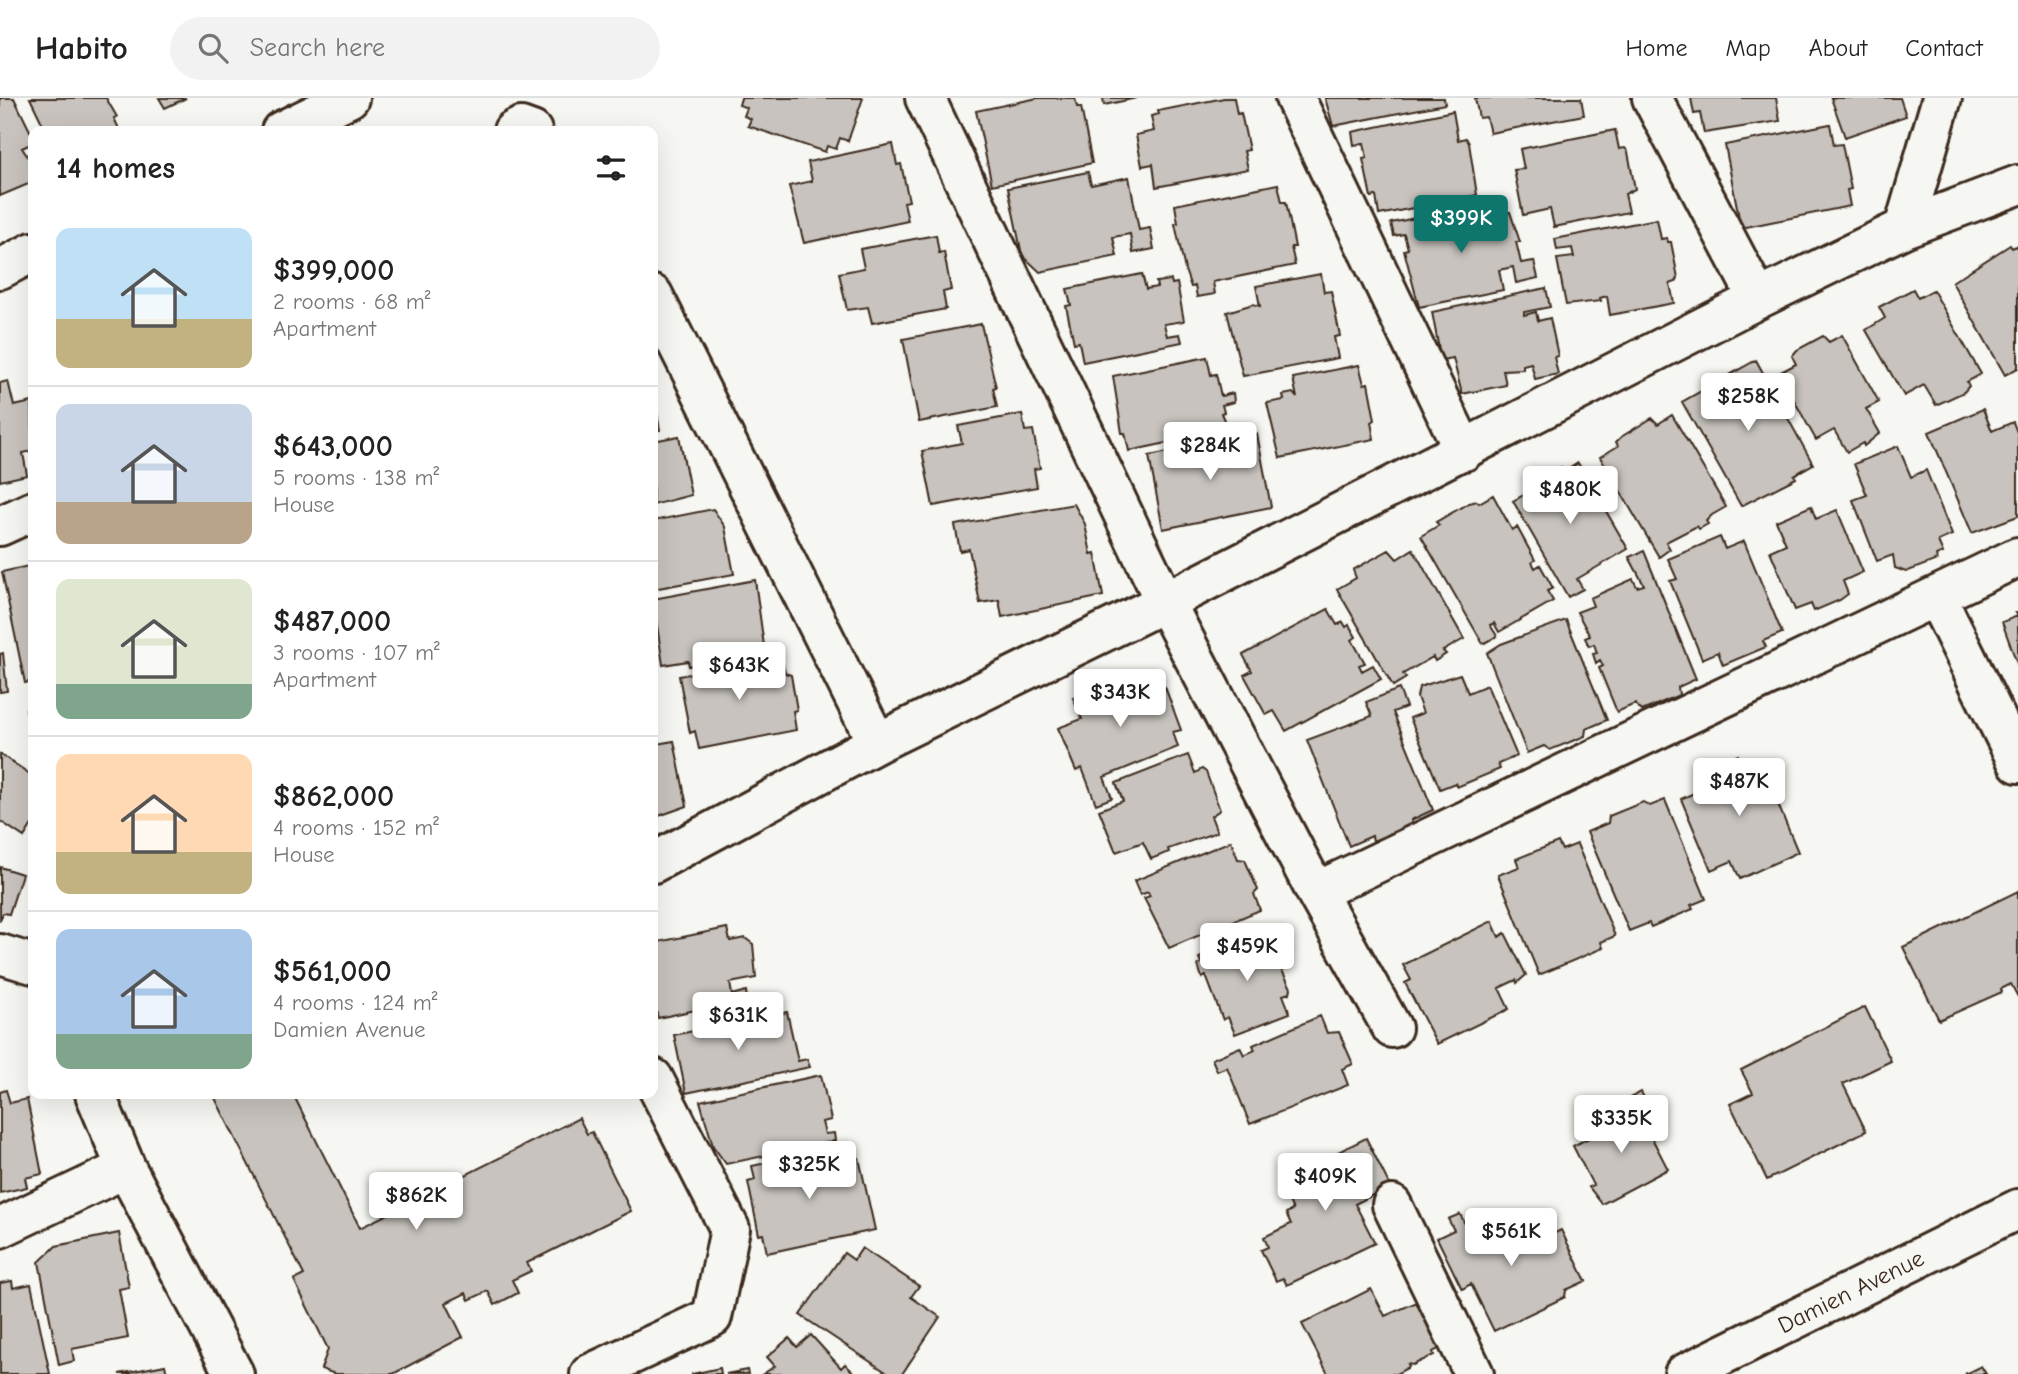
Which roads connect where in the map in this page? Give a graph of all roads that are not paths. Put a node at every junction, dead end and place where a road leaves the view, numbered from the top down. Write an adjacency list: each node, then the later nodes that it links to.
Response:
1 (349, 98): 6 (main road)
2 (925, 98): 18 (main road)
3 (1295, 98): 13 (main road)
4 (1652, 98): 11 (main road)
5 (1942, 98): 8 (main road)
6 (283, 118)
7 (2018, 185): 8 (main road)
8 (1904, 228): 11 (main road)
9 (28, 255): 10 (main road)
10 (0, 269)
11 (1758, 299): 13 (main road)
12 (658, 305): 19 (main road)
13 (1464, 451): 18 (main road)
14 (28, 513): 15 (main road)
15 (0, 527)
16 (2018, 557): 17 (main road)
17 (1937, 598): 20 (main road); 22 (main road)
18 (1165, 602): 19 (main road); 22 (main road)
19 (877, 743): 21 (main road)
20 (2018, 763)
21 (658, 860)
22 (1316, 892): 25 (main road)
23 (0, 954): 24 (main road)
24 (28, 962)
25 (1392, 1028)
26 (658, 1088): 33 (main road)
27 (97, 1099): 28 (main road)
28 (126, 1168): 31 (main road); 32 (main road)
29 (1392, 1205): 34 (main road)
30 (2018, 1209): 35 (main road, Damien Avenue)
31 (0, 1228)
32 (234, 1374)
33 (590, 1374)
34 (1474, 1374)
35 (1684, 1374)

